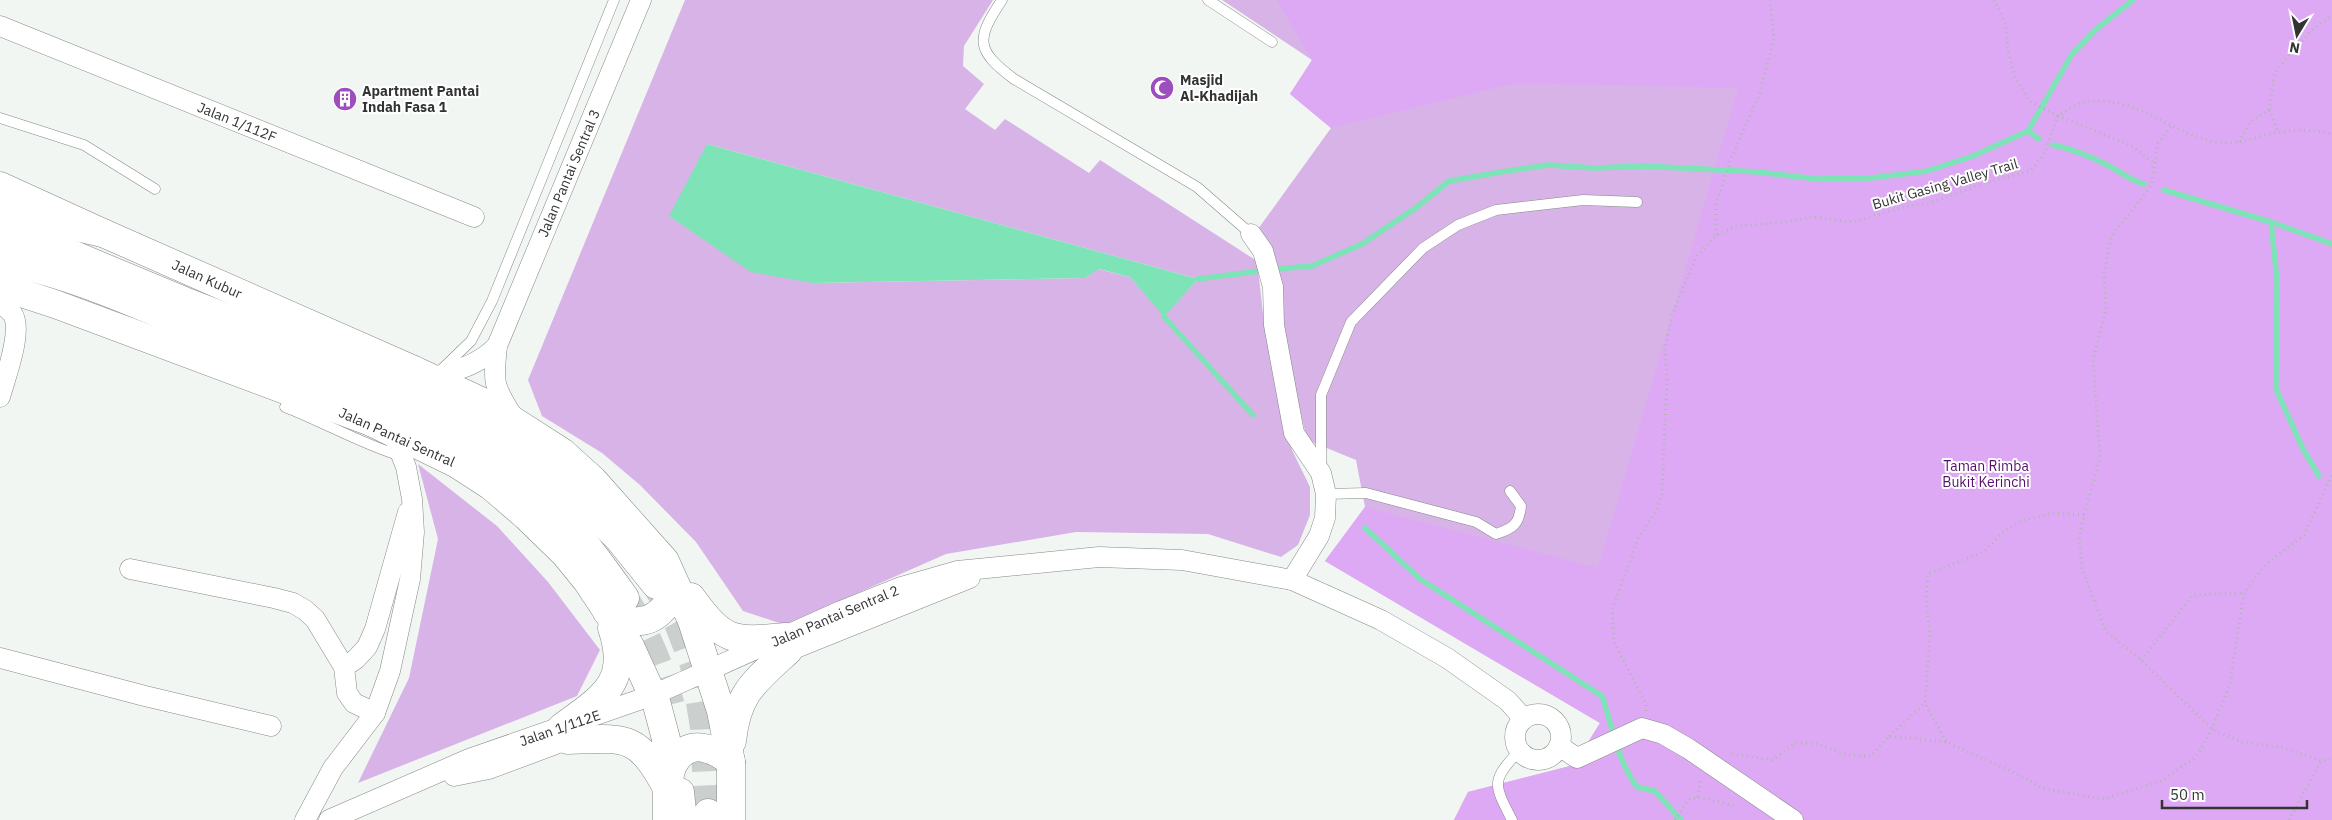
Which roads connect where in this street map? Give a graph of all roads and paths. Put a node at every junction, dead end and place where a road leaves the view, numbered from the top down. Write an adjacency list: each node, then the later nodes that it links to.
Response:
1 (614, 0): 31 (lane)
2 (641, 0): 30 (street, Jalan Pantai Sentral 3)
3 (1002, 0): 25 (lane)
4 (1208, 0): 9 (lane)
5 (1770, 0): 26 (path)
6 (1994, 0): 11 (path)
7 (2332, 15): 10 (path)
8 (0, 26): 22 (street, Jalan 1/112F)
9 (1272, 42)
10 (2269, 110): 14 (path); 16 (path)
11 (2058, 116): 13 (path); 17 (path); 26 (path, Bukit Gasing Valley Trail)
12 (0, 118): 19 (lane)
13 (2171, 127): 16 (path); 17 (path)
14 (2278, 132): 15 (path); 16 (path)
15 (2332, 134)
16 (2239, 142)
17 (2154, 163): 42 (path)
18 (0, 186): 24 (main road, Jalan Kubur)
19 (156, 189)
20 (1638, 202): 37 (lane)
21 (0, 212): 24 (main road)
22 (474, 217)
23 (0, 234): 29 (main road)
24 (103, 234): 31 (main road, Jalan Kubur)
25 (1251, 234): 37 (street)
26 (1716, 235): 59 (path)
27 (2, 269): 29 (main road); 35 (main road, Jalan Pantai Sentral)
28 (0, 303): 32 (street)
29 (186, 313): 31 (main road); 35 (main road); 44 (main road); 47 (main road)
30 (497, 346): 31 (street, Jalan Pantai Sentral 3); 34 (street, Jalan Pantai Sentral 3)
31 (423, 374): 34 (main road)
32 (0, 397)
33 (285, 407): 36 (lane)
34 (516, 423): 44 (main road)
35 (381, 427): 36 (street); 47 (main road, Jalan Pantai Sentral)
36 (402, 457): 41 (street)
37 (1321, 474): 40 (street)
38 (2332, 474): 46 (path)
39 (1510, 490): 40 (lane)
40 (1326, 494): 45 (street)
41 (412, 499): 51 (street); 55 (street)
42 (2084, 515): 50 (path); 54 (path)
43 (130, 569): 51 (street)
44 (660, 573): 47 (main road); 48 (main road); 52 (main road)
45 (1292, 580): 48 (street, Jalan Pantai Sentral 2); 56 (street, Jalan Pantai Sentral 2)
46 (2244, 593): 50 (path); 58 (path)
47 (616, 605): 53 (main road, Jalan Pantai Sentral); 60 (main road)
48 (787, 644): 52 (street, Jalan Pantai Sentral 2); 67 (main road)
49 (0, 658): 57 (street)
50 (2141, 660): 58 (path)
51 (344, 667): 55 (street)
52 (711, 676): 53 (street, Jalan 1/112E); 67 (main road)
53 (655, 700): 60 (street, Jalan 1/112E); 69 (main road, Jalan Pantai Sentral)
54 (1924, 703): 61 (path); 62 (path)
55 (374, 713): 73 (street)
56 (1524, 719): 63 (street); 64 (street)
57 (271, 726)
58 (2212, 729): 62 (path); 66 (path)
59 (1636, 731): 63 (street); 68 (street)
60 (565, 734): 69 (main road); 74 (street, Jalan 1/112E)
61 (1889, 736): 62 (path); 68 (path)
62 (1946, 742)
63 (1559, 746): 64 (street)
64 (1520, 750): 77 (lane)
65 (2332, 759): 66 (path)
66 (2321, 761): 80 (path)
67 (730, 762): 69 (main road); 72 (main road)
68 (1709, 764): 70 (path); 71 (street)
69 (673, 790): 75 (main road, Jalan Pantai Sentral); 76 (main road)
70 (1698, 797): 71 (path); 78 (path)
71 (1761, 798): 79 (street)
72 (716, 818)
73 (306, 820)
74 (329, 820)
75 (667, 820)
76 (682, 820)
77 (1512, 820)
78 (1675, 820)
79 (1793, 820)
80 (2289, 820)

